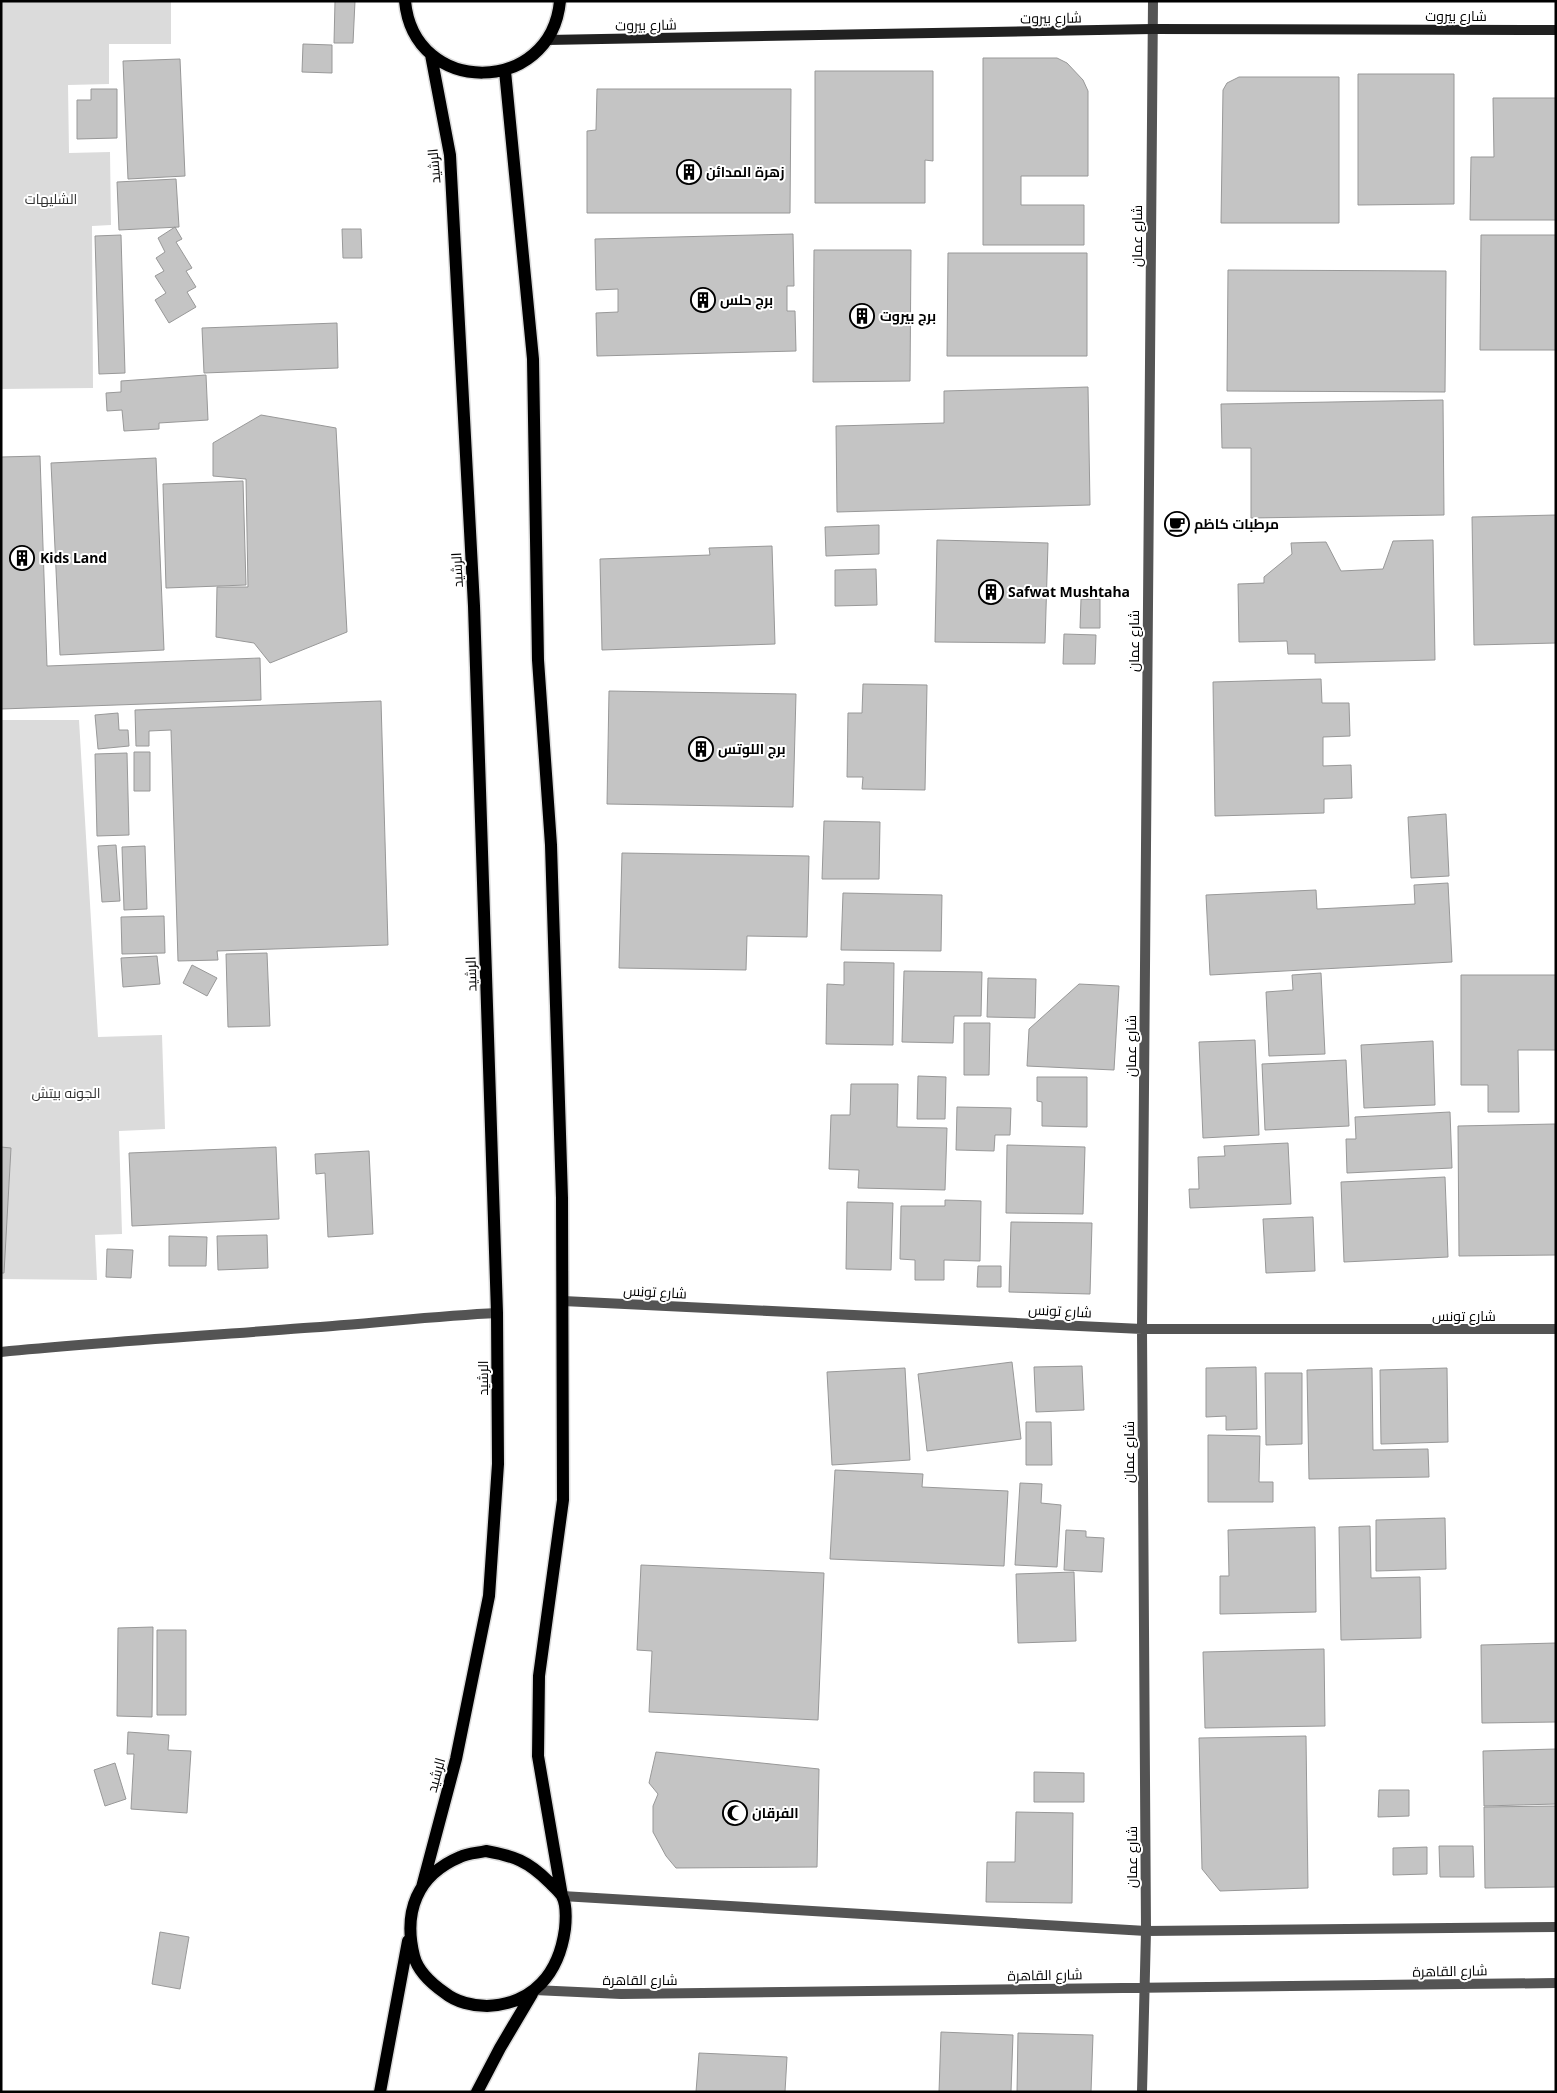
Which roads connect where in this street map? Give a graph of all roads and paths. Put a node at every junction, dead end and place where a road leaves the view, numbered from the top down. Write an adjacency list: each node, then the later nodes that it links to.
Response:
1 (405, 1): 7 (main road)
2 (560, 1): 6 (main road)
3 (1153, 1): 4 (street, شارع عمان)
4 (1152, 30): 5 (main road, شارع بيروت); 6 (main road, شارع بيروت); 11 (street, شارع عمان)
5 (1556, 30)
6 (547, 40): 8 (main road)
7 (431, 55): 8 (main road); 10 (main road, الرشيد)
8 (505, 71): 9 (main road)
9 (563, 1301): 11 (street, شارع تونس); 15 (main road)
10 (497, 1313): 13 (street); 14 (main road, الرشيد)
11 (1142, 1329): 12 (street, شارع تونس); 17 (street, شارع عمان)
12 (1556, 1329)
13 (1, 1352)
14 (422, 1887): 15 (main road); 18 (main road)
15 (562, 1896): 17 (street); 21 (main road)
16 (1556, 1927): 17 (street)
17 (1146, 1931): 20 (street, شارع عمان)
18 (409, 1936): 21 (main road); 22 (main road)
19 (1556, 1983): 20 (street, شارع القاهرة)
20 (1144, 1988): 21 (street, شارع القاهرة); 24 (street, شارع عمان)
21 (534, 1990): 23 (main road)
22 (380, 2092)
23 (477, 2092)
24 (1142, 2092)

